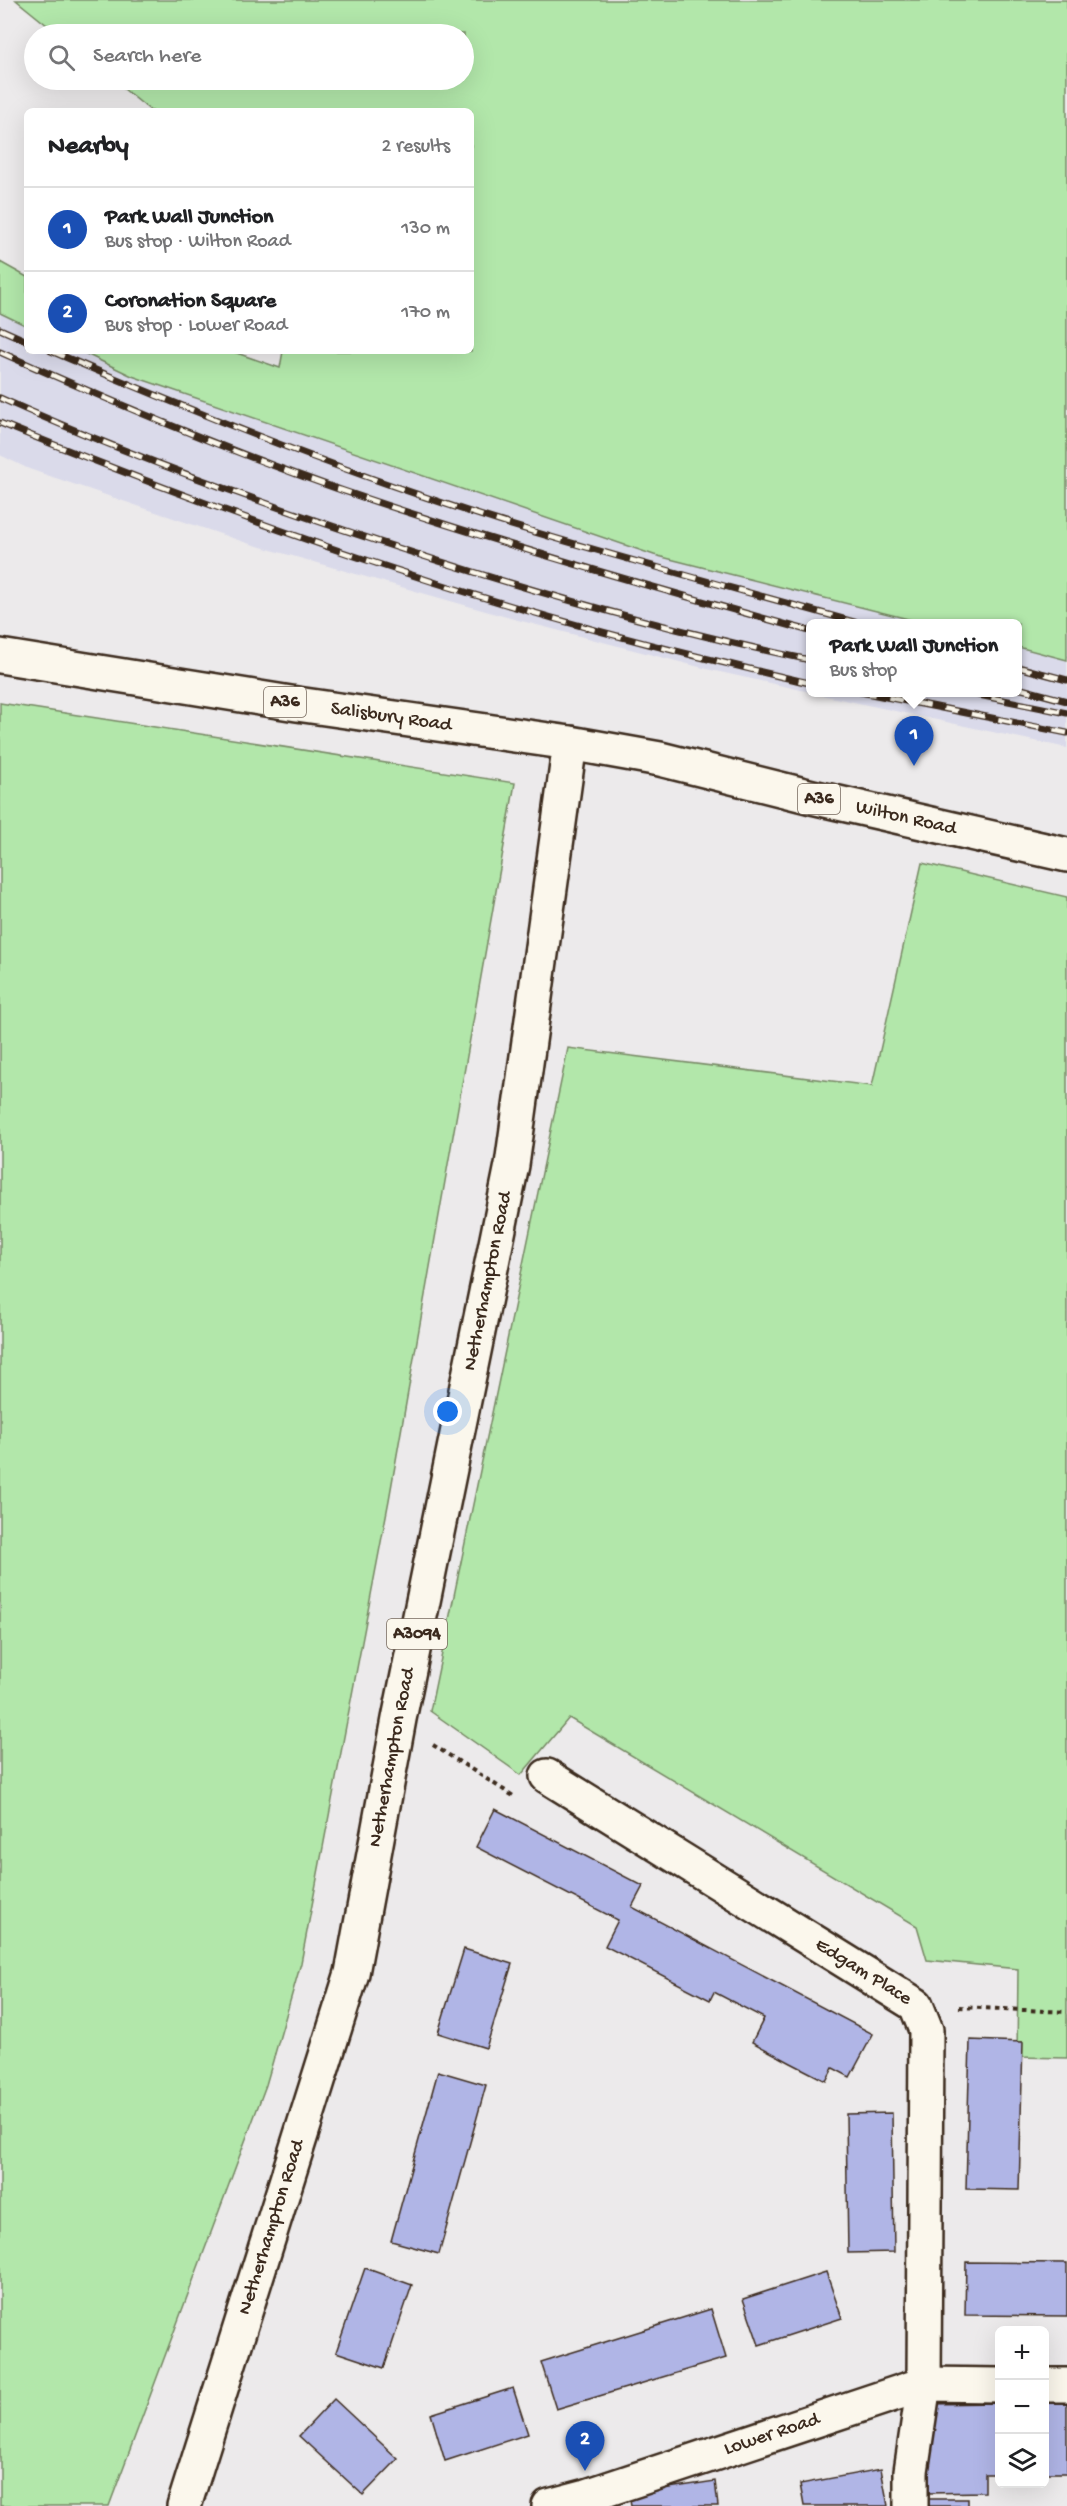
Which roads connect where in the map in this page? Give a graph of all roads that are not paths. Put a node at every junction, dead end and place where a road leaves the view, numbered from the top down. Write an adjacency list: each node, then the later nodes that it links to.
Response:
1 (0, 656): 2 (main road, Salisbury Road / A36)
2 (570, 743): 3 (main road, Wilton Road / A36); 9 (main road, Netherhampton Road / A3094)
3 (1067, 855)
4 (547, 1776): 5 (main road, Edgam Place)
5 (924, 2384): 6 (main road, Lower Road); 10 (main road, Lower Road); 11 (main road, Edgam Place)
6 (995, 2385)
7 (1049, 2385): 8 (main road)
8 (1067, 2385)
9 (184, 2506)
10 (549, 2506)
11 (911, 2506)

